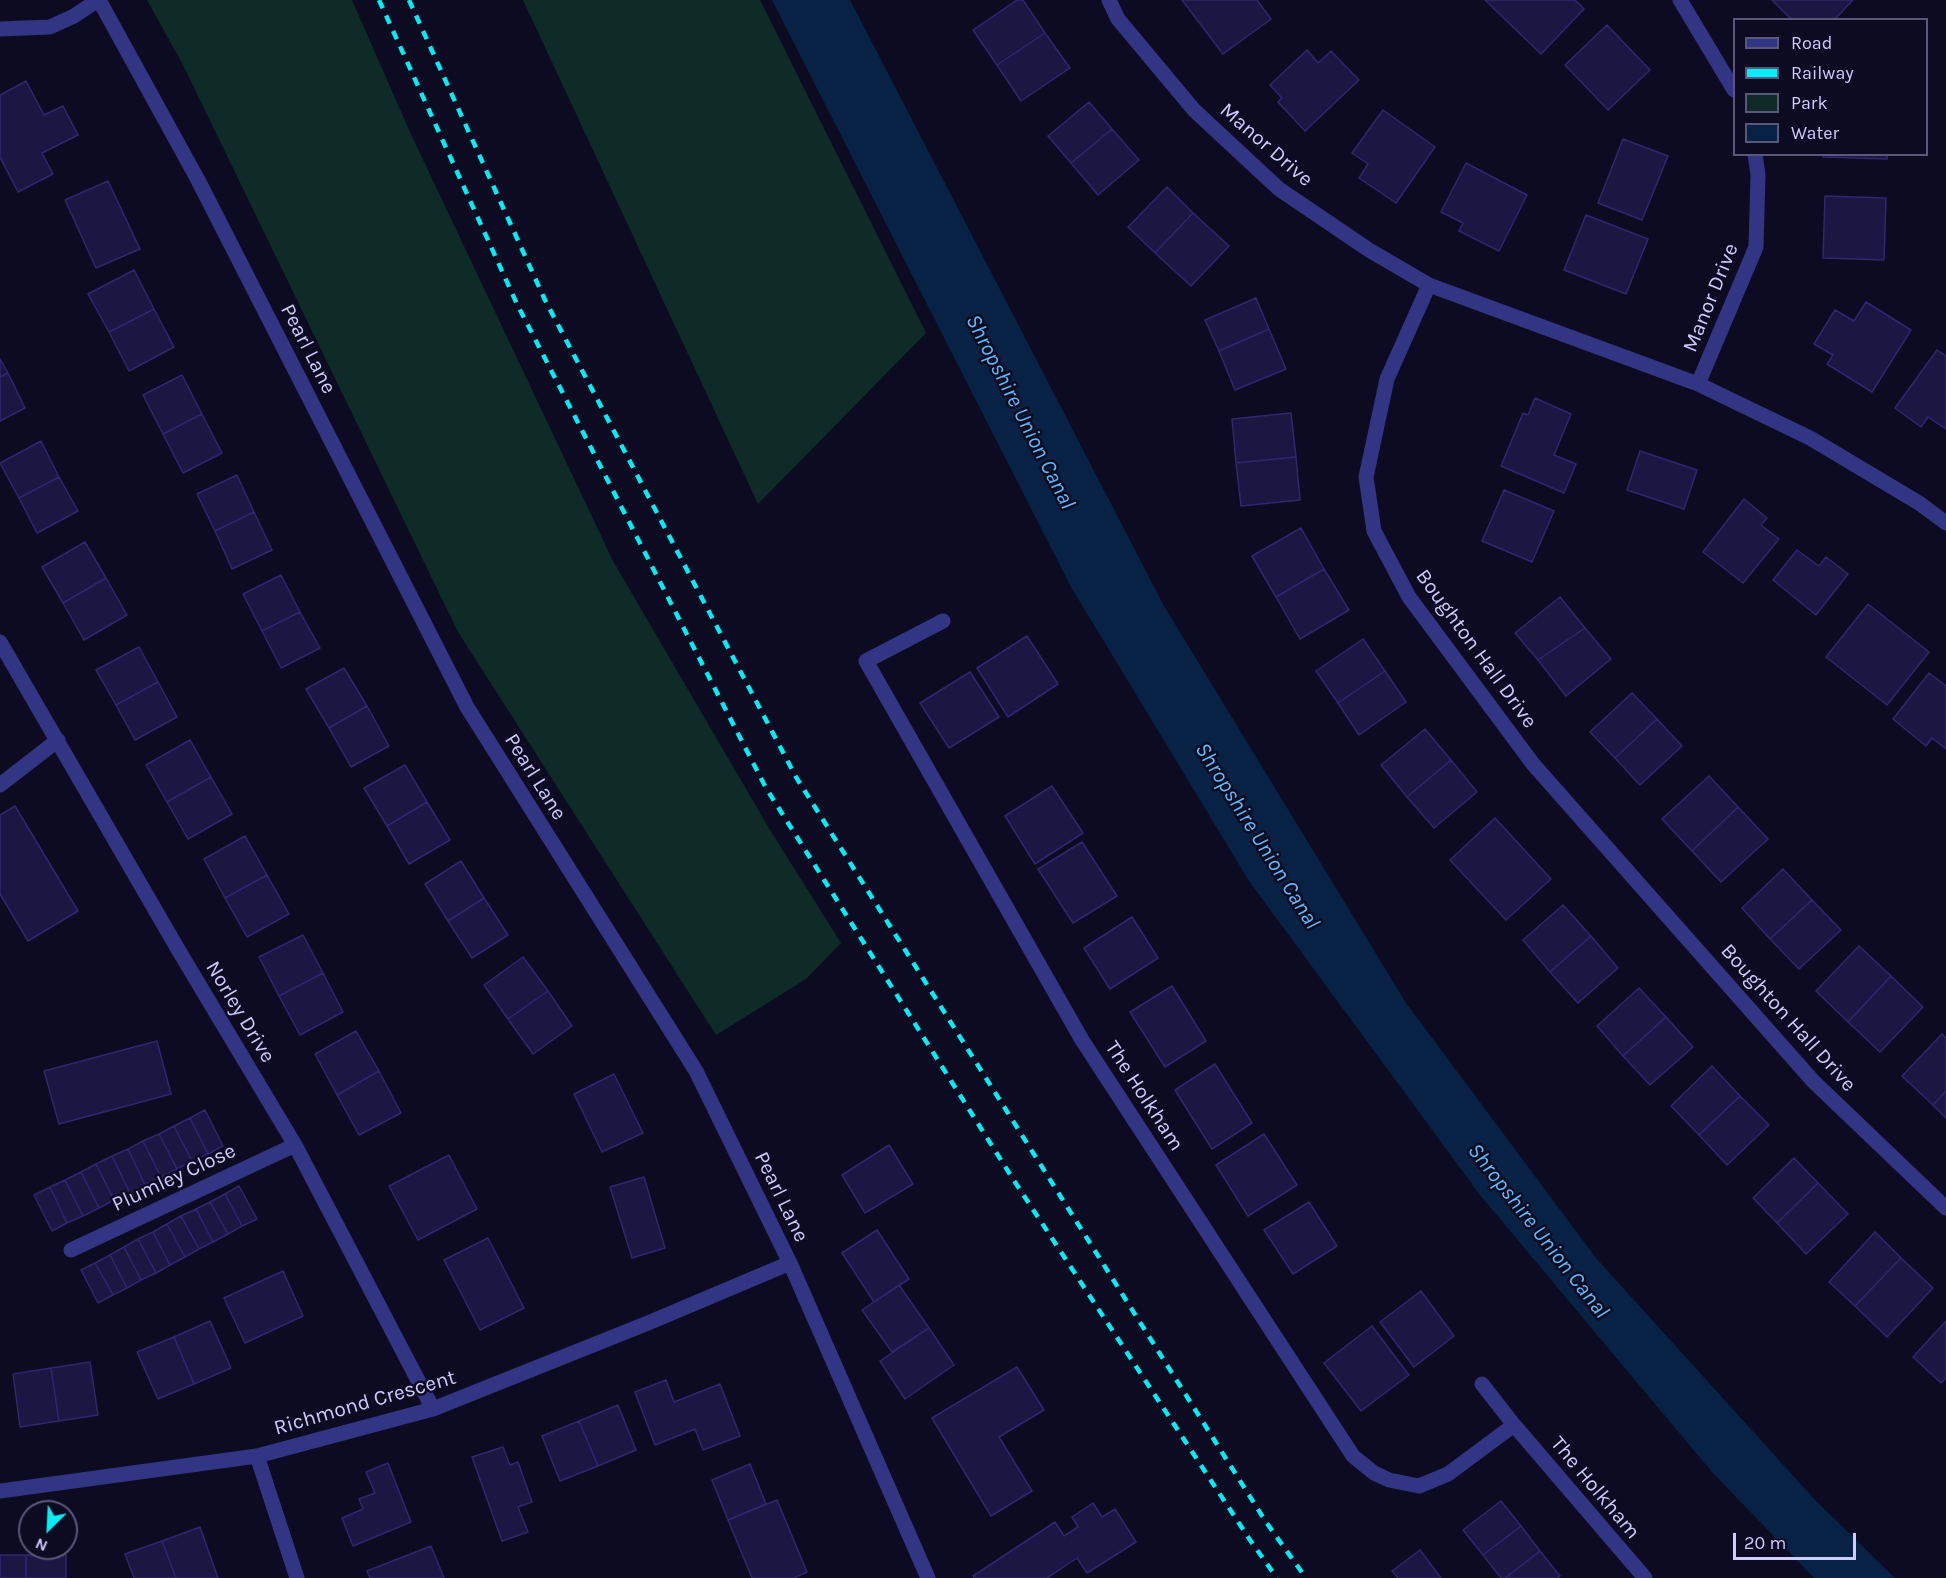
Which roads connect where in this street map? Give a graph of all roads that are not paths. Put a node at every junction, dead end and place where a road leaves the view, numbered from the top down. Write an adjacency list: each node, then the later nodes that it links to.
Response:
1 (98, 0): 4 (street); 17 (street, Pearl Lane)
2 (1109, 0): 7 (street, Manor Drive)
3 (1680, 0): 5 (street)
4 (0, 29)
5 (1733, 88)
6 (1755, 156): 8 (street, Manor Drive)
7 (1430, 285): 8 (street); 15 (street, Boughton Hall Drive)
8 (1698, 384): 9 (street)
9 (1946, 523)
10 (943, 621): 20 (street, The Holkham)
11 (0, 642): 12 (street, Norley Drive)
12 (58, 740): 13 (street); 14 (street, Norley Drive)
13 (0, 785)
14 (295, 1145): 16 (street, Plumley Close); 19 (street, Norley Drive)
15 (1946, 1208)
16 (71, 1250)
17 (790, 1263): 19 (street, Richmond Crescent); 24 (street, Pearl Lane)
18 (1482, 1384): 20 (street, The Holkham)
19 (433, 1409): 21 (street, Richmond Crescent)
20 (1514, 1425): 25 (street, The Holkham)
21 (257, 1456): 22 (street, Richmond Crescent); 23 (street)
22 (0, 1491)
23 (297, 1578)
24 (928, 1578)
25 (1644, 1578)

